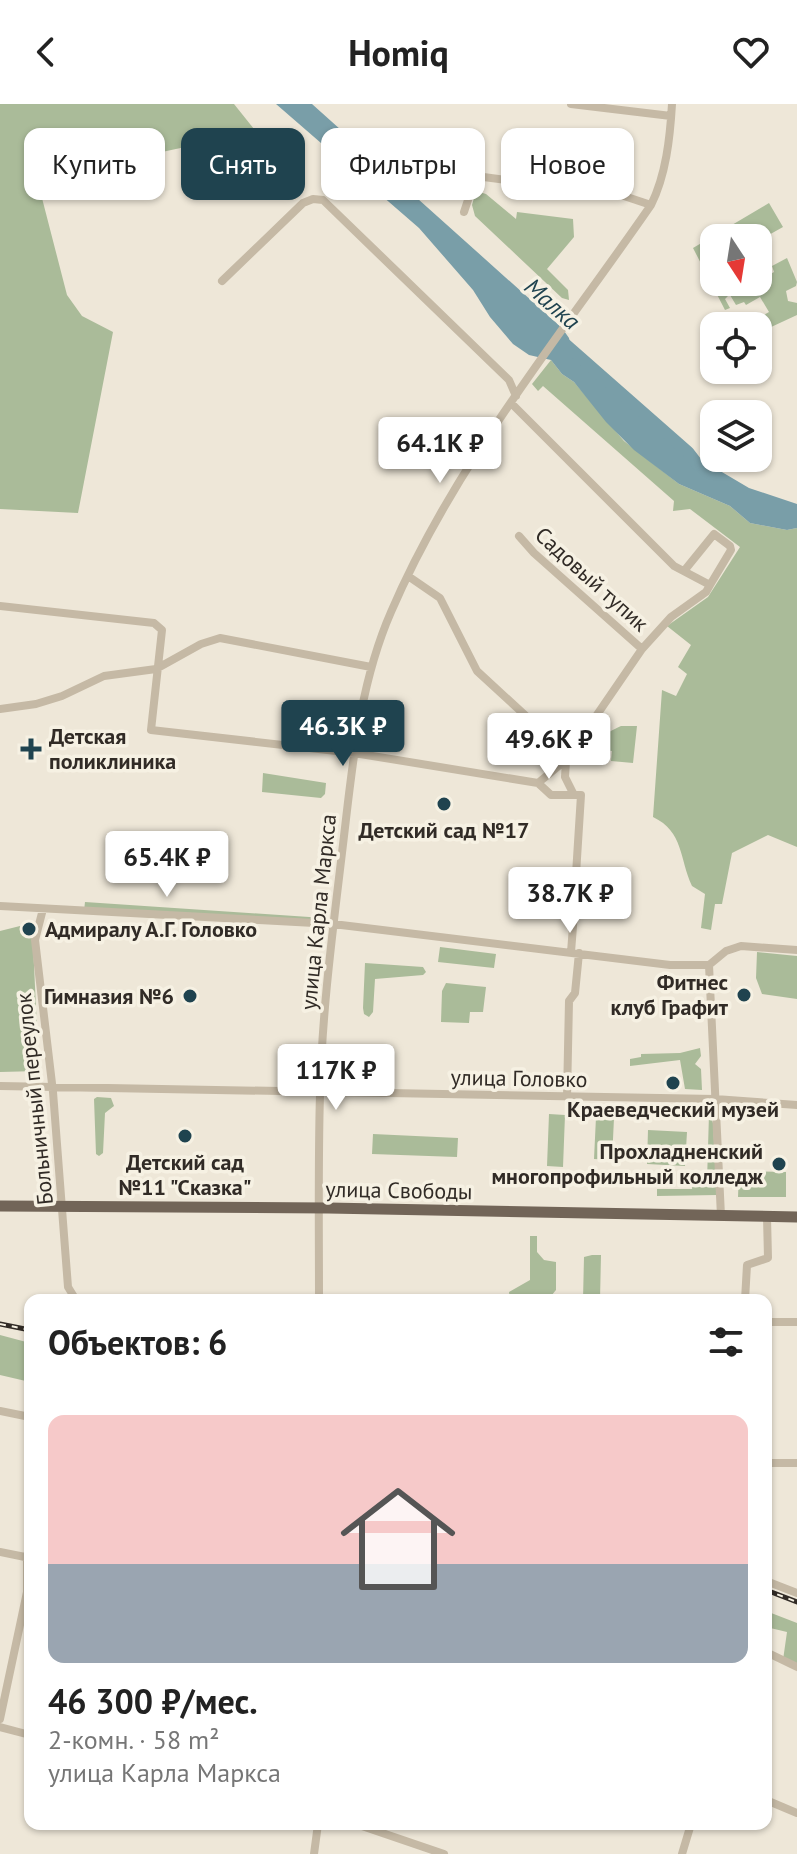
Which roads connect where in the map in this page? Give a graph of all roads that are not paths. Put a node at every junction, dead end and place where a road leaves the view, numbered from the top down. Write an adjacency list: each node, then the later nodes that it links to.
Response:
1 (571, 104): 3 (street)
2 (672, 104): 3 (street, улица Карла Маркса)
3 (671, 116): 4 (street, улица Карла Маркса)
4 (651, 205): 5 (street); 7 (street, улица Карла Маркса)
5 (464, 212)
6 (222, 281): 7 (street)
7 (513, 400): 9 (street); 10 (street, улица Карла Маркса)
8 (519, 536): 13 (street, Садовый тупик)
9 (684, 571): 11 (street); 11 (street)
10 (408, 576): 14 (street, улица Карла Маркса); 17 (street)
11 (710, 585): 13 (street)
12 (0, 606): 15 (street)
13 (642, 649): 17 (street)
14 (371, 667): 15 (street); 18 (street, улица Карла Маркса)
15 (156, 669): 16 (street); 18 (street)
16 (0, 709)
17 (572, 750): 19 (street)
18 (354, 753): 20 (street); 26 (street, улица Карла Маркса)
19 (566, 760): 20 (street); 21 (street)
20 (538, 783): 21 (street)
21 (577, 794): 22 (street)
22 (576, 874)
23 (576, 888): 28 (street)
24 (0, 906): 25 (street)
25 (43, 909): 26 (street); 31 (street, Больничный переулок)
26 (333, 924): 28 (street); 32 (street, улица Карла Маркса)
27 (797, 950): 29 (street)
28 (575, 952): 29 (street); 33 (street)
29 (709, 965): 34 (street)
30 (0, 1086): 31 (street, улица Головко)
31 (52, 1086): 32 (street, улица Головко); 37 (street, Больничный переулок)
32 (320, 1092): 33 (street, улица Головко); 38 (street, улица Карла Маркса)
33 (567, 1097): 34 (street, улица Головко)
34 (715, 1099): 35 (street, улица Головко); 39 (street)
35 (797, 1105)
36 (0, 1206): 37 (main road, улица Свободы)
37 (63, 1207): 38 (main road, улица Свободы); 42 (street, Больничный переулок)
38 (319, 1208): 39 (main road, улица Свободы); 43 (street, улица Карла Маркса)
39 (721, 1216): 40 (main road, улица Свободы)
40 (767, 1217): 41 (main road, улица Свободы); 44 (street)
41 (797, 1217)
42 (72, 1294)
43 (319, 1294)
44 (745, 1294)
45 (772, 1322): 46 (street)
46 (797, 1322)
47 (0, 1411): 48 (street)
48 (24, 1416)
49 (772, 1463): 50 (street)
50 (797, 1463)
51 (0, 1552): 52 (street)
52 (24, 1557)
53 (772, 1583): 54 (street)
54 (797, 1593)
55 (24, 1606): 58 (street)
56 (772, 1655): 57 (street)
57 (797, 1667)
58 (0, 1719)
59 (0, 1727): 60 (street)
60 (24, 1733)
61 (772, 1803): 62 (street)
62 (797, 1813)
63 (317, 1830): 66 (street)
64 (374, 1830): 67 (street)
65 (689, 1830): 68 (street)
66 (314, 1854)
67 (444, 1854)
68 (682, 1854)

